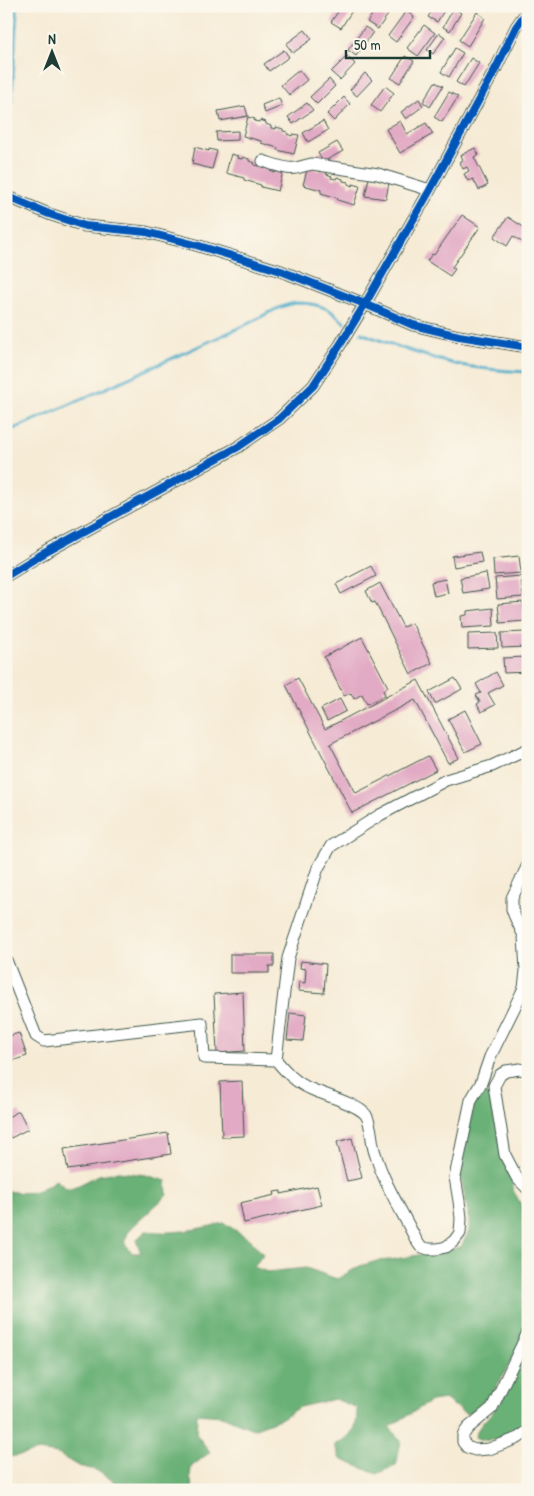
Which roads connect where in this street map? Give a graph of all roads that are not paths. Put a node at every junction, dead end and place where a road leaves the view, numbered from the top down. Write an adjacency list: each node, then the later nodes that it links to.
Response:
1 (528, 10): 3 (street)
2 (263, 161): 3 (street)
3 (430, 190): 5 (street)
4 (6, 196): 5 (street)
5 (365, 304): 6 (street); 7 (street)
6 (528, 347)
7 (6, 576)
8 (528, 749): 11 (street)
9 (528, 865): 11 (street)
10 (6, 960): 11 (street)
11 (276, 1060)
12 (528, 1071): 13 (street)
13 (528, 1189)
14 (528, 1332): 15 (street)
15 (528, 1431)

